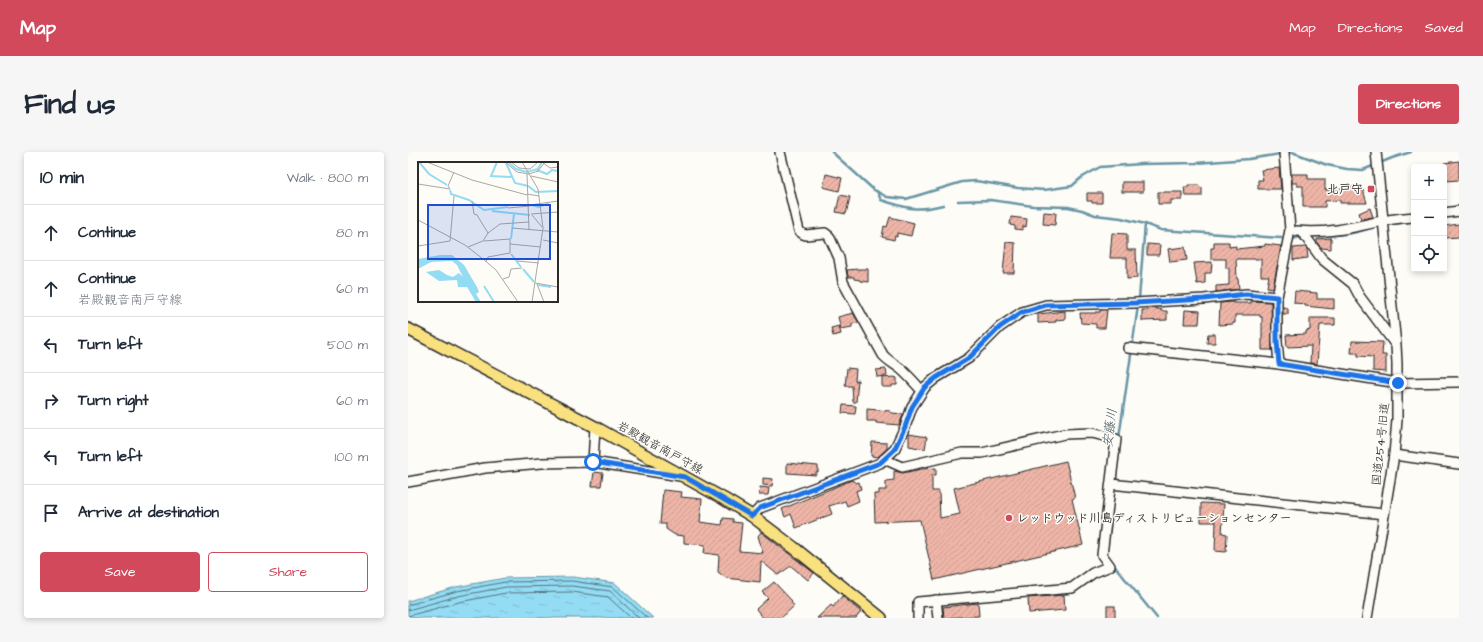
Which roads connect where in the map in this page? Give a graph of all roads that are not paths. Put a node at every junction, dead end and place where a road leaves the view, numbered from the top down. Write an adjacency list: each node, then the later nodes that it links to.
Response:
1 (780, 152): 17 (street)
2 (1284, 152): 8 (street)
3 (1376, 153): 7 (street, 国道254号旧道)
4 (1459, 211): 5 (street)
5 (1447, 213)
6 (1411, 217): 7 (street)
7 (1383, 221): 9 (street); 12 (street, 国道254号旧道)
8 (1290, 230): 9 (street); 10 (street)
9 (1302, 232): 12 (street)
10 (1277, 297): 14 (street); 17 (street)
11 (408, 329): 18 (main road, 岩殿観音南戸守線)
12 (1396, 345): 16 (street, 国道254号旧道)
13 (1128, 348): 14 (street)
14 (1279, 364): 16 (street)
15 (1459, 382): 16 (street)
16 (1398, 383): 19 (street, 国道254号旧道)
17 (922, 391): 20 (street)
18 (595, 427): 21 (street); 23 (main road, 岩殿観音南戸守線)
19 (1394, 455): 22 (street); 26 (street, 国道254号旧道)
20 (884, 459): 25 (street); 27 (street)
21 (593, 462): 23 (street); 24 (street)
22 (1459, 464)
23 (685, 477): 27 (main road, 岩殿観音南戸守線)
24 (408, 482)
25 (1111, 484): 26 (street); 28 (street)
26 (1384, 514): 32 (street, 国道254号旧道)
27 (752, 516): 29 (main road, 岩殿観音南戸守線)
28 (936, 600): 30 (street); 31 (street)
29 (881, 618)
30 (918, 618)
31 (938, 618)
32 (1367, 618)

